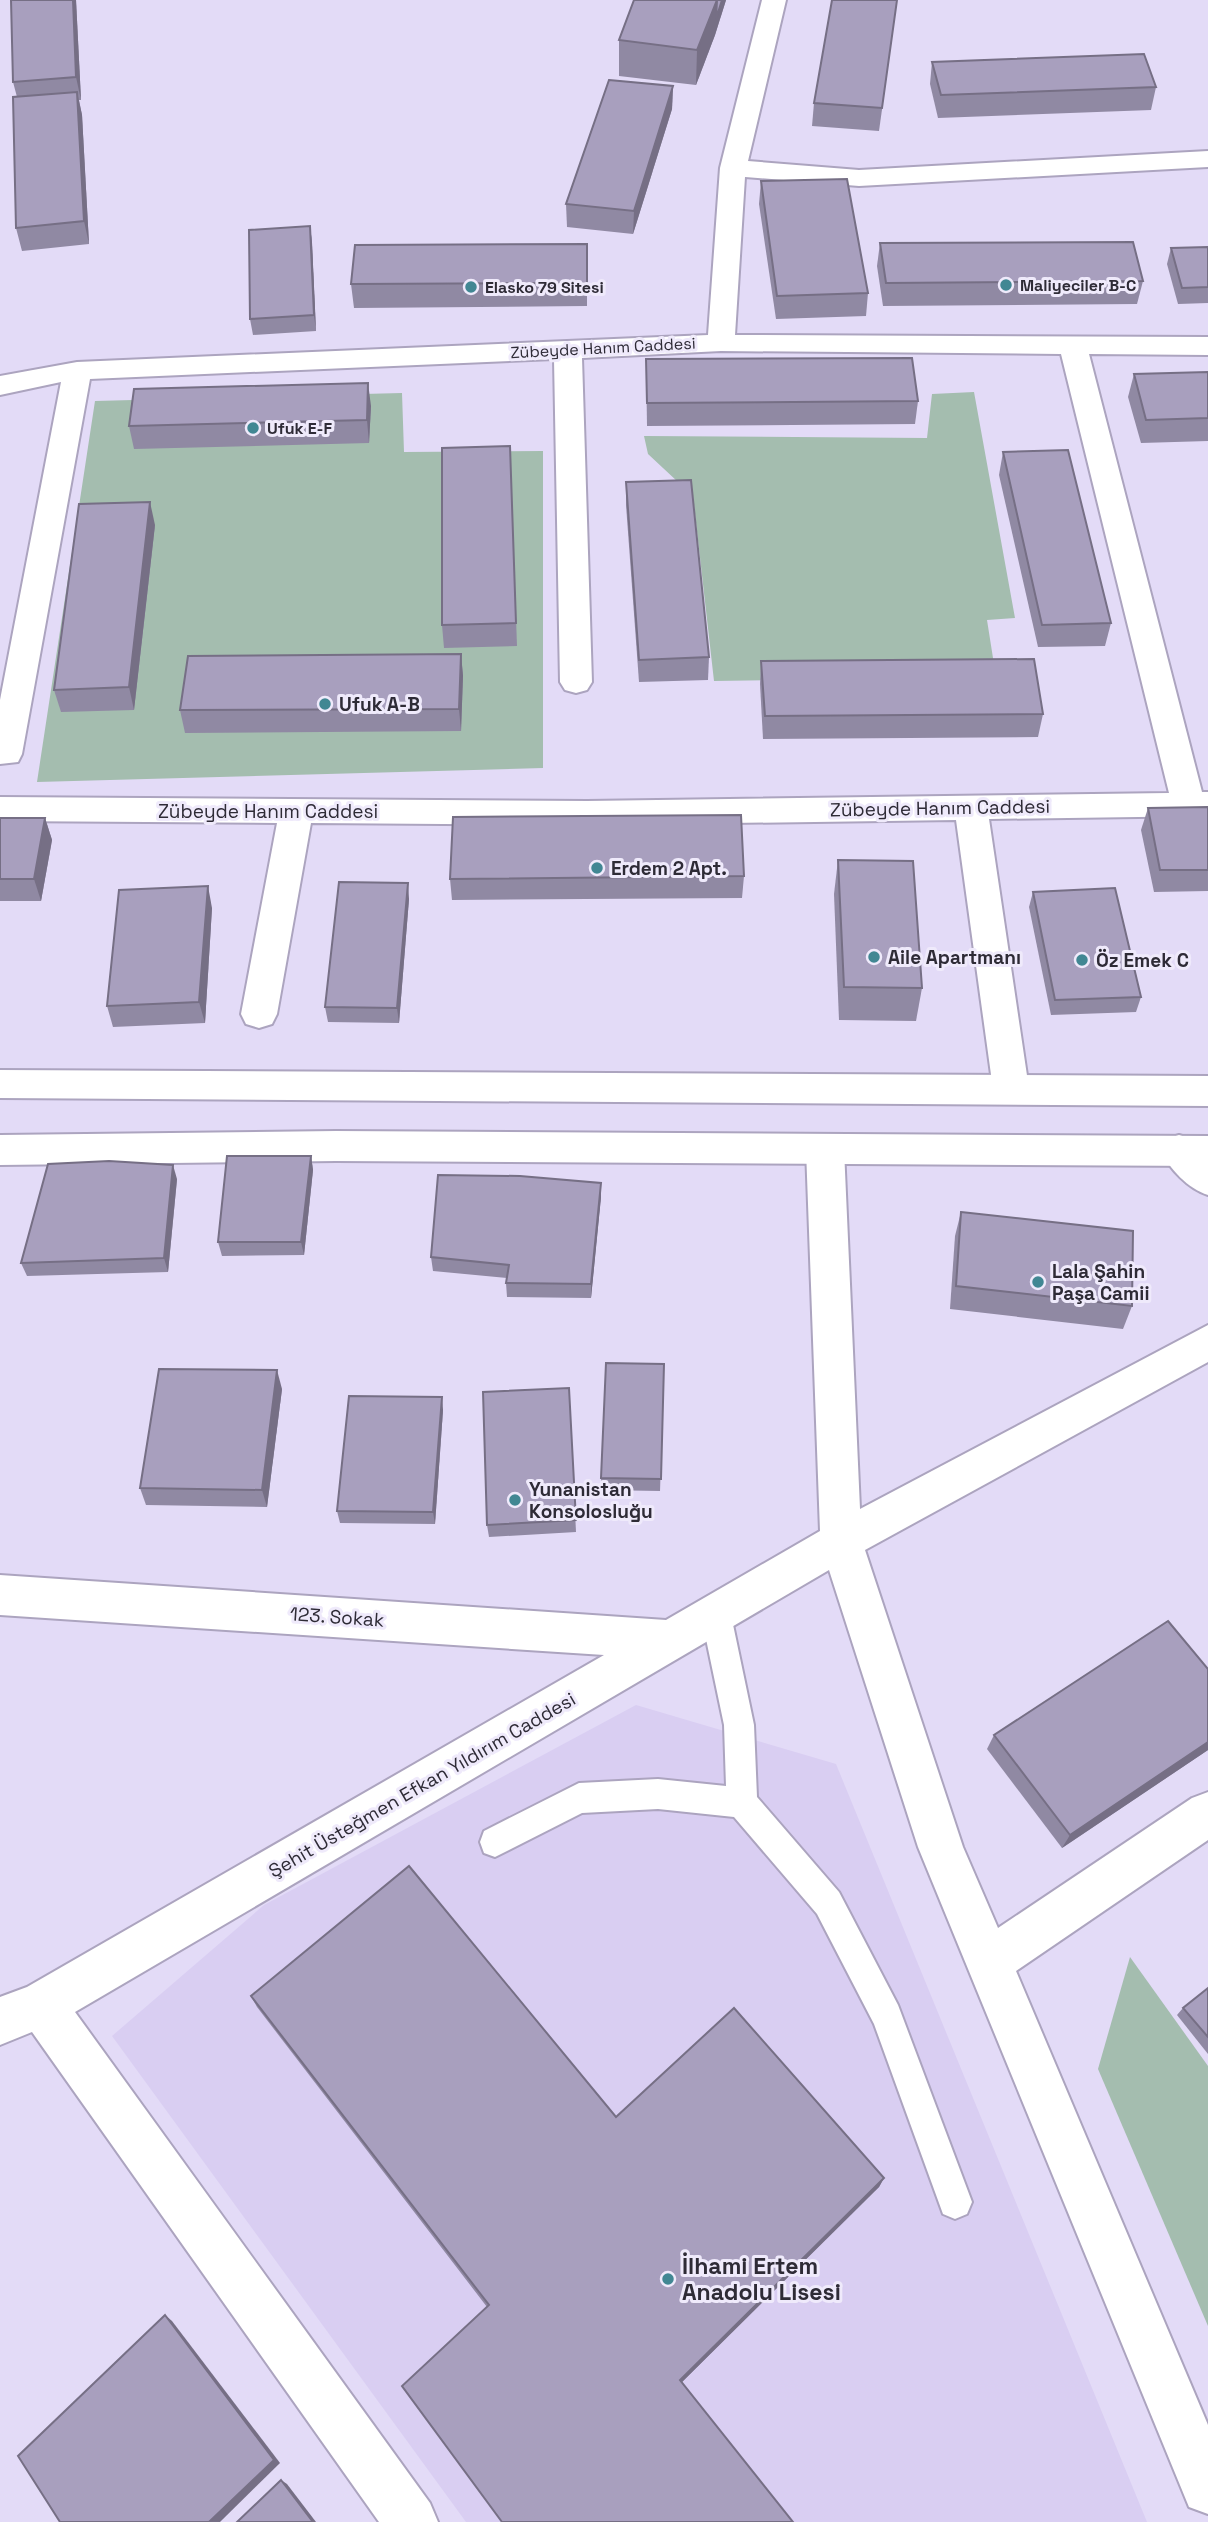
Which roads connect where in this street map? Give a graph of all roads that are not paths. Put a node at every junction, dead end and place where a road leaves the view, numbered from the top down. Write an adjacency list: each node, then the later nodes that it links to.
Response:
1 (774, 0): 3 (street)
2 (1208, 159): 3 (street)
3 (733, 168): 4 (street)
4 (721, 343): 5 (street, Zübeyde Hanım Caddesi); 7 (street, Zübeyde Hanım Caddesi)
5 (1073, 346): 6 (street, Zübeyde Hanım Caddesi); 12 (street)
6 (1208, 346)
7 (568, 349): 8 (street, Zübeyde Hanım Caddesi); 10 (street)
8 (76, 371): 9 (street, Zübeyde Hanım Caddesi); 11 (street)
9 (0, 386)
10 (576, 682)
11 (6, 754)
12 (1198, 804): 13 (street, Zübeyde Hanım Caddesi)
13 (971, 808): 15 (street, Zübeyde Hanım Caddesi); 18 (street)
14 (0, 809): 15 (street, Zübeyde Hanım Caddesi)
15 (296, 811): 16 (street)
16 (260, 1014)
17 (0, 1084): 18 (street)
18 (1011, 1089): 19 (street)
19 (1208, 1091)
20 (825, 1149): 21 (street); 22 (street); 25 (street)
21 (0, 1150)
22 (1194, 1150): 23 (street)
23 (1208, 1180)
24 (1208, 1342): 25 (street, Şehit Üsteğmen Efkan Yıldırım Caddesi)
25 (841, 1541): 27 (street, Şehit Üsteğmen Efkan Yıldırım Caddesi); 32 (street)
26 (0, 1595): 28 (street, 123. Sokak)
27 (716, 1615): 28 (street, Şehit Üsteğmen Efkan Yıldırım Caddesi); 29 (lane)
28 (673, 1640): 33 (street, Şehit Üsteğmen Efkan Yıldırım Caddesi)
29 (743, 1803): 31 (lane); 34 (lane)
30 (1208, 1814): 32 (street)
31 (495, 1842)
32 (988, 1962): 35 (street)
33 (20, 2013): 36 (street)
34 (955, 2202)
35 (1206, 2479)
36 (411, 2522)

